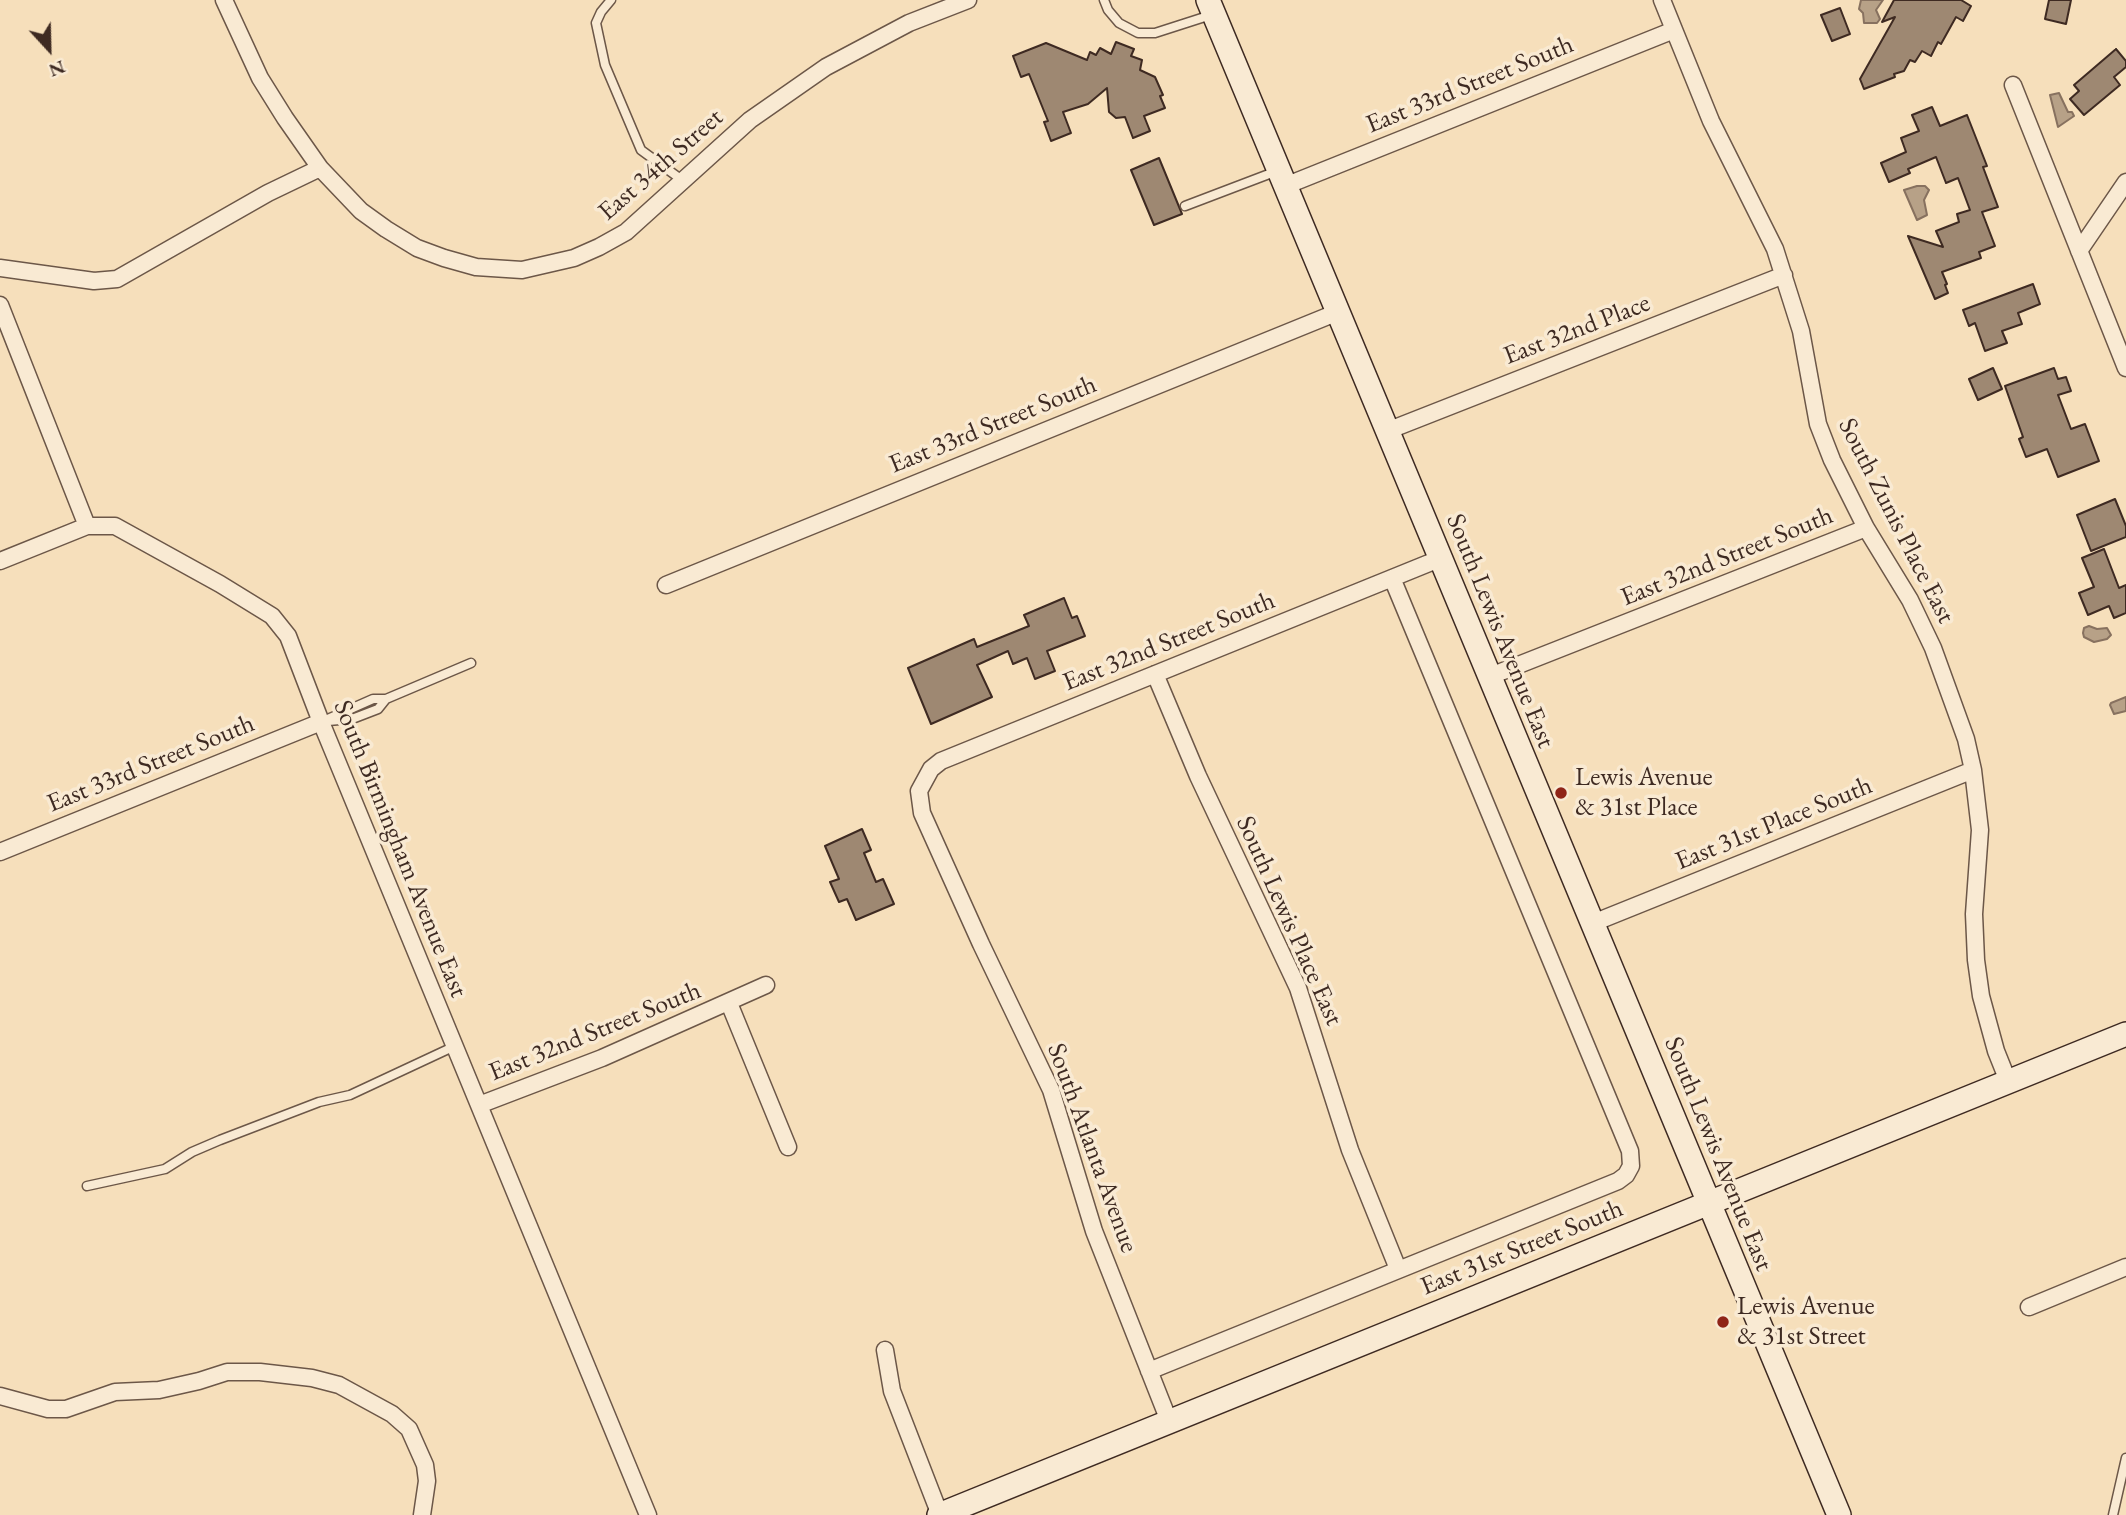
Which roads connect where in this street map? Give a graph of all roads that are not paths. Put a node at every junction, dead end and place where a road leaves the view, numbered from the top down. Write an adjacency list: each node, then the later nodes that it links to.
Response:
1 (224, 0): 9 (street, East 34th Street)
2 (611, 0): 11 (lane)
3 (968, 0): 11 (street, East 34th Street)
4 (1104, 0): 6 (lane)
5 (1662, 0): 7 (street, South Zunis Place East)
6 (1211, 7): 10 (main road, South Lewis Avenue East)
7 (1674, 30): 10 (street, East 33rd Street South); 16 (street, South Zunis Place East)
8 (2013, 85): 14 (street)
9 (320, 168): 11 (street, East 34th Street); 15 (street)
10 (1281, 178): 13 (lane); 18 (main road, South Lewis Avenue East)
11 (682, 180)
12 (2126, 182): 14 (street)
13 (1185, 206)
14 (2079, 251): 19 (street)
15 (0, 268)
16 (1784, 275): 20 (street, East 32nd Place); 22 (street, South Zunis Place East)
17 (0, 305): 21 (street)
18 (1338, 312): 20 (main road, South Lewis Avenue East); 26 (street, East 33rd Street South)
19 (2126, 368)
20 (1387, 431): 23 (main road, South Lewis Avenue East)
21 (88, 526): 24 (street); 30 (street, South Birmingham Avenue East)
22 (1866, 528): 29 (street, East 32nd Street South); 31 (street, South Zunis Place East)
23 (1439, 559): 25 (street, East 32nd Street South); 29 (main road, South Lewis Avenue East)
24 (0, 561)
25 (1392, 578): 28 (street, East 32nd Street South); 45 (street, East 31st Street South)
26 (666, 585)
27 (471, 663): 30 (lane, East 33rd Street South)
28 (1155, 674): 32 (street, East 32nd Street South); 45 (street, South Lewis Place East)
29 (1488, 677): 34 (main road, South Lewis Avenue East)
30 (321, 722): 33 (street, East 33rd Street South); 38 (street, South Birmingham Avenue East)
31 (1973, 770): 34 (street, East 31st Place South); 39 (street, South Zunis Place East)
32 (924, 778): 48 (street, South Atlanta Avenue)
33 (0, 852)
34 (1593, 923): 43 (main road, South Lewis Avenue East)
35 (766, 985): 36 (street, East 32nd Street South)
36 (729, 1003): 40 (street, East 32nd Street South); 41 (street, East 32nd Street South)
37 (2126, 1034): 39 (main road, East 31st Street South)
38 (455, 1046): 40 (street, South Birmingham Avenue East); 42 (lane)
39 (2008, 1081): 43 (main road, East 31st Street South)
40 (479, 1105): 53 (street, South Birmingham Avenue East)
41 (788, 1147)
42 (87, 1186)
43 (1707, 1203): 50 (main road, East 31st Street South); 55 (main road, South Lewis Avenue East)
44 (2126, 1267): 46 (street)
45 (1398, 1269): 48 (street, East 31st Street South)
46 (2029, 1307)
47 (885, 1350): 54 (street, East 31st Street South)
48 (1149, 1371): 50 (street, South Atlanta Avenue)
49 (0, 1396): 52 (street)
50 (1169, 1421): 54 (main road, East 31st Street South)
51 (2126, 1458): 56 (lane)
52 (422, 1515)
53 (648, 1515)
54 (939, 1515)
55 (1839, 1515)
56 (2113, 1515)

